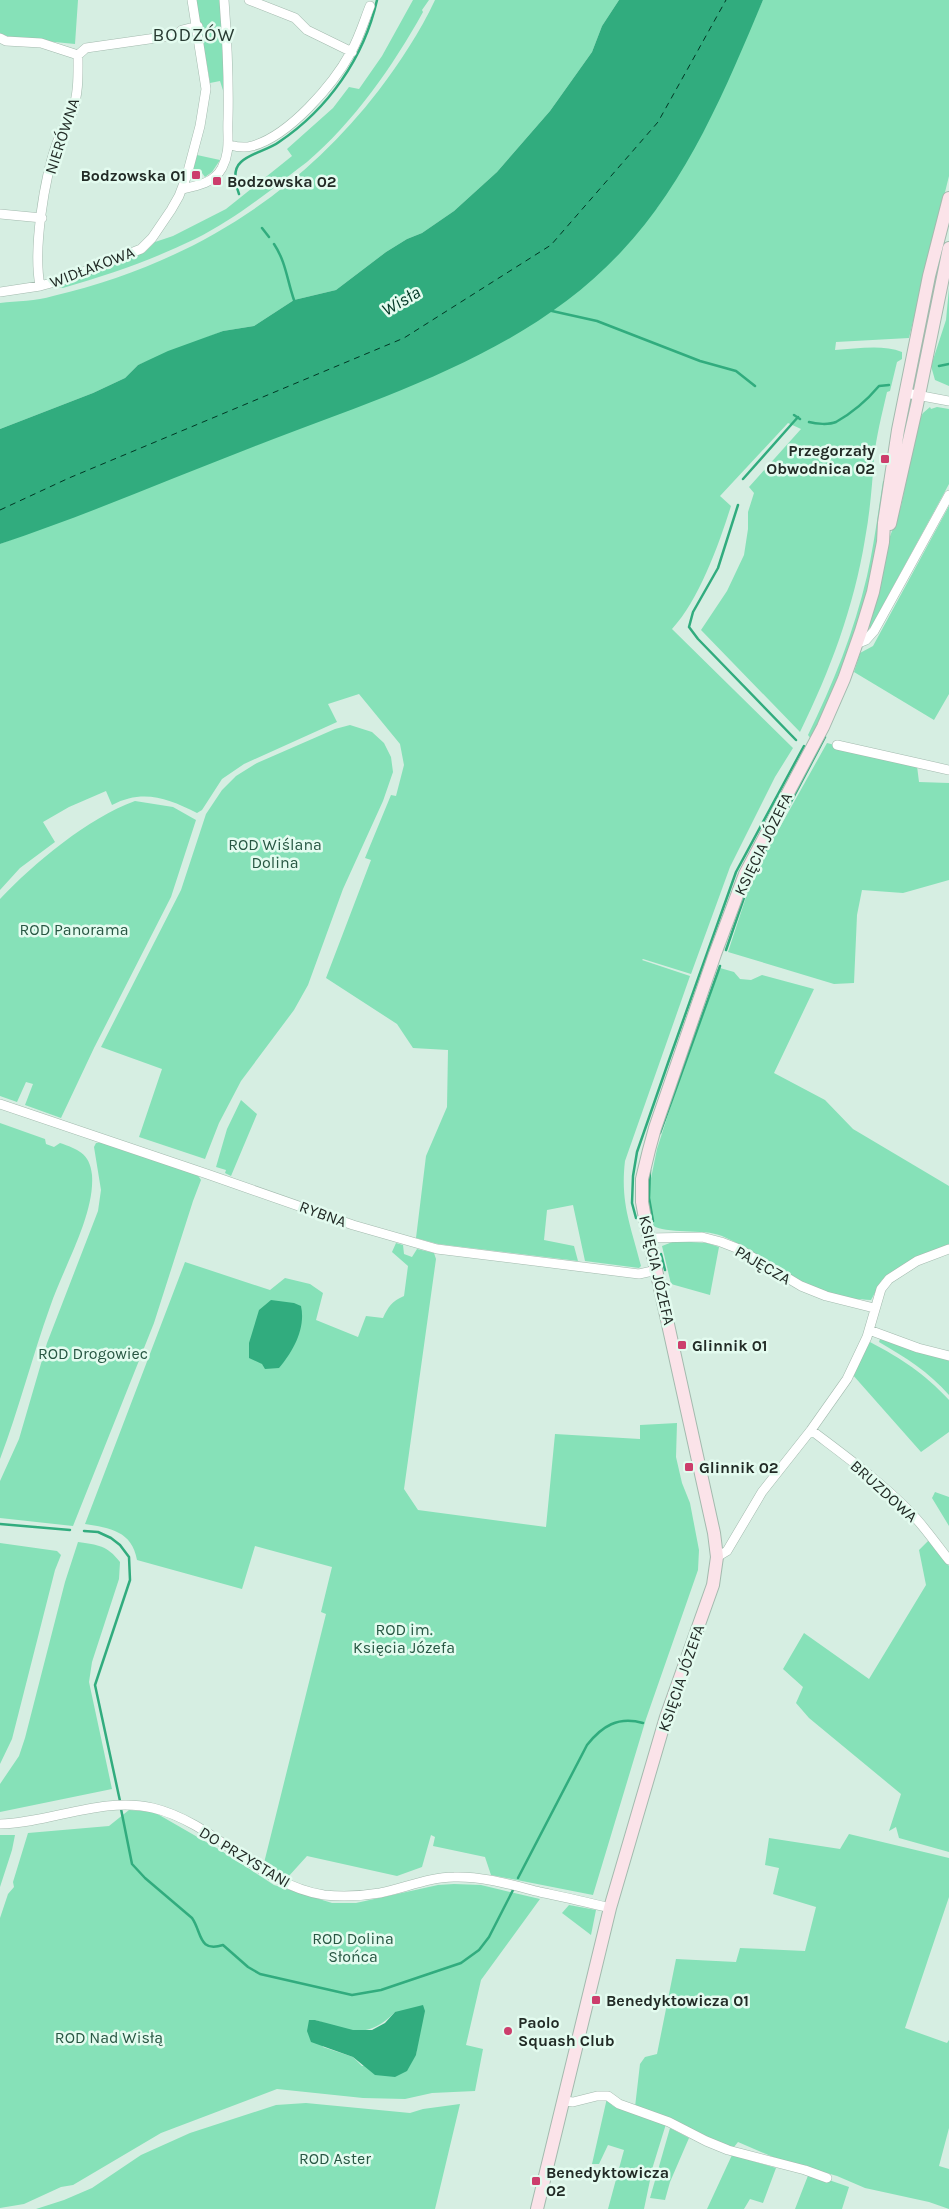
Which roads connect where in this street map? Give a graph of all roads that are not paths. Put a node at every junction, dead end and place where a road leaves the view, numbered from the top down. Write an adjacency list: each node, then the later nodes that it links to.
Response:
1 (192, 0): 5 (street, WIDŁAKOWA)
2 (224, 0): 9 (street)
3 (249, 0): 7 (street)
4 (370, 6): 7 (street)
5 (198, 26): 8 (street); 10 (street, WIDŁAKOWA)
6 (0, 38): 8 (street)
7 (352, 52): 9 (street)
8 (78, 54): 13 (street, NIERÓWNA)
9 (230, 145): 10 (street)
10 (182, 189): 15 (street, WIDŁAKOWA)
11 (949, 198): 17 (main road, KSIĘCIA JÓZEFA)
12 (0, 214): 13 (street)
13 (42, 218): 15 (street, NIERÓWNA)
14 (949, 248): 18 (main road, KSIĘCIA JÓZEFA)
15 (40, 286): 16 (street, WIDŁAKOWA)
16 (0, 292)
17 (906, 393): 18 (street); 21 (main road, KSIĘCIA JÓZEFA)
18 (919, 395): 19 (street); 21 (main road, KSIĘCIA JÓZEFA)
19 (949, 401)
20 (949, 495): 22 (street)
21 (883, 542): 22 (main road, KSIĘCIA JÓZEFA)
22 (856, 644): 26 (main road, KSIĘCIA JÓZEFA)
23 (837, 745): 24 (street)
24 (949, 770)
25 (0, 1104): 28 (street, RYBNA)
26 (650, 1238): 28 (main road, KSIĘCIA JÓZEFA); 29 (street, PAJĘCZA)
27 (949, 1249): 29 (street)
28 (657, 1270): 33 (main road, KSIĘCIA JÓZEFA)
29 (874, 1308): 30 (street)
30 (869, 1330): 31 (street); 32 (street)
31 (949, 1356)
32 (811, 1430): 33 (street); 34 (street, BRUZDOWA)
33 (717, 1557): 36 (main road, KSIĘCIA JÓZEFA)
34 (949, 1560)
35 (0, 1824): 36 (street, DO PRZYSTANI)
36 (610, 1908): 37 (main road, KSIĘCIA JÓZEFA)
37 (564, 2101): 38 (street); 39 (main road, KSIĘCIA JÓZEFA)
38 (827, 2178)
39 (537, 2209)

